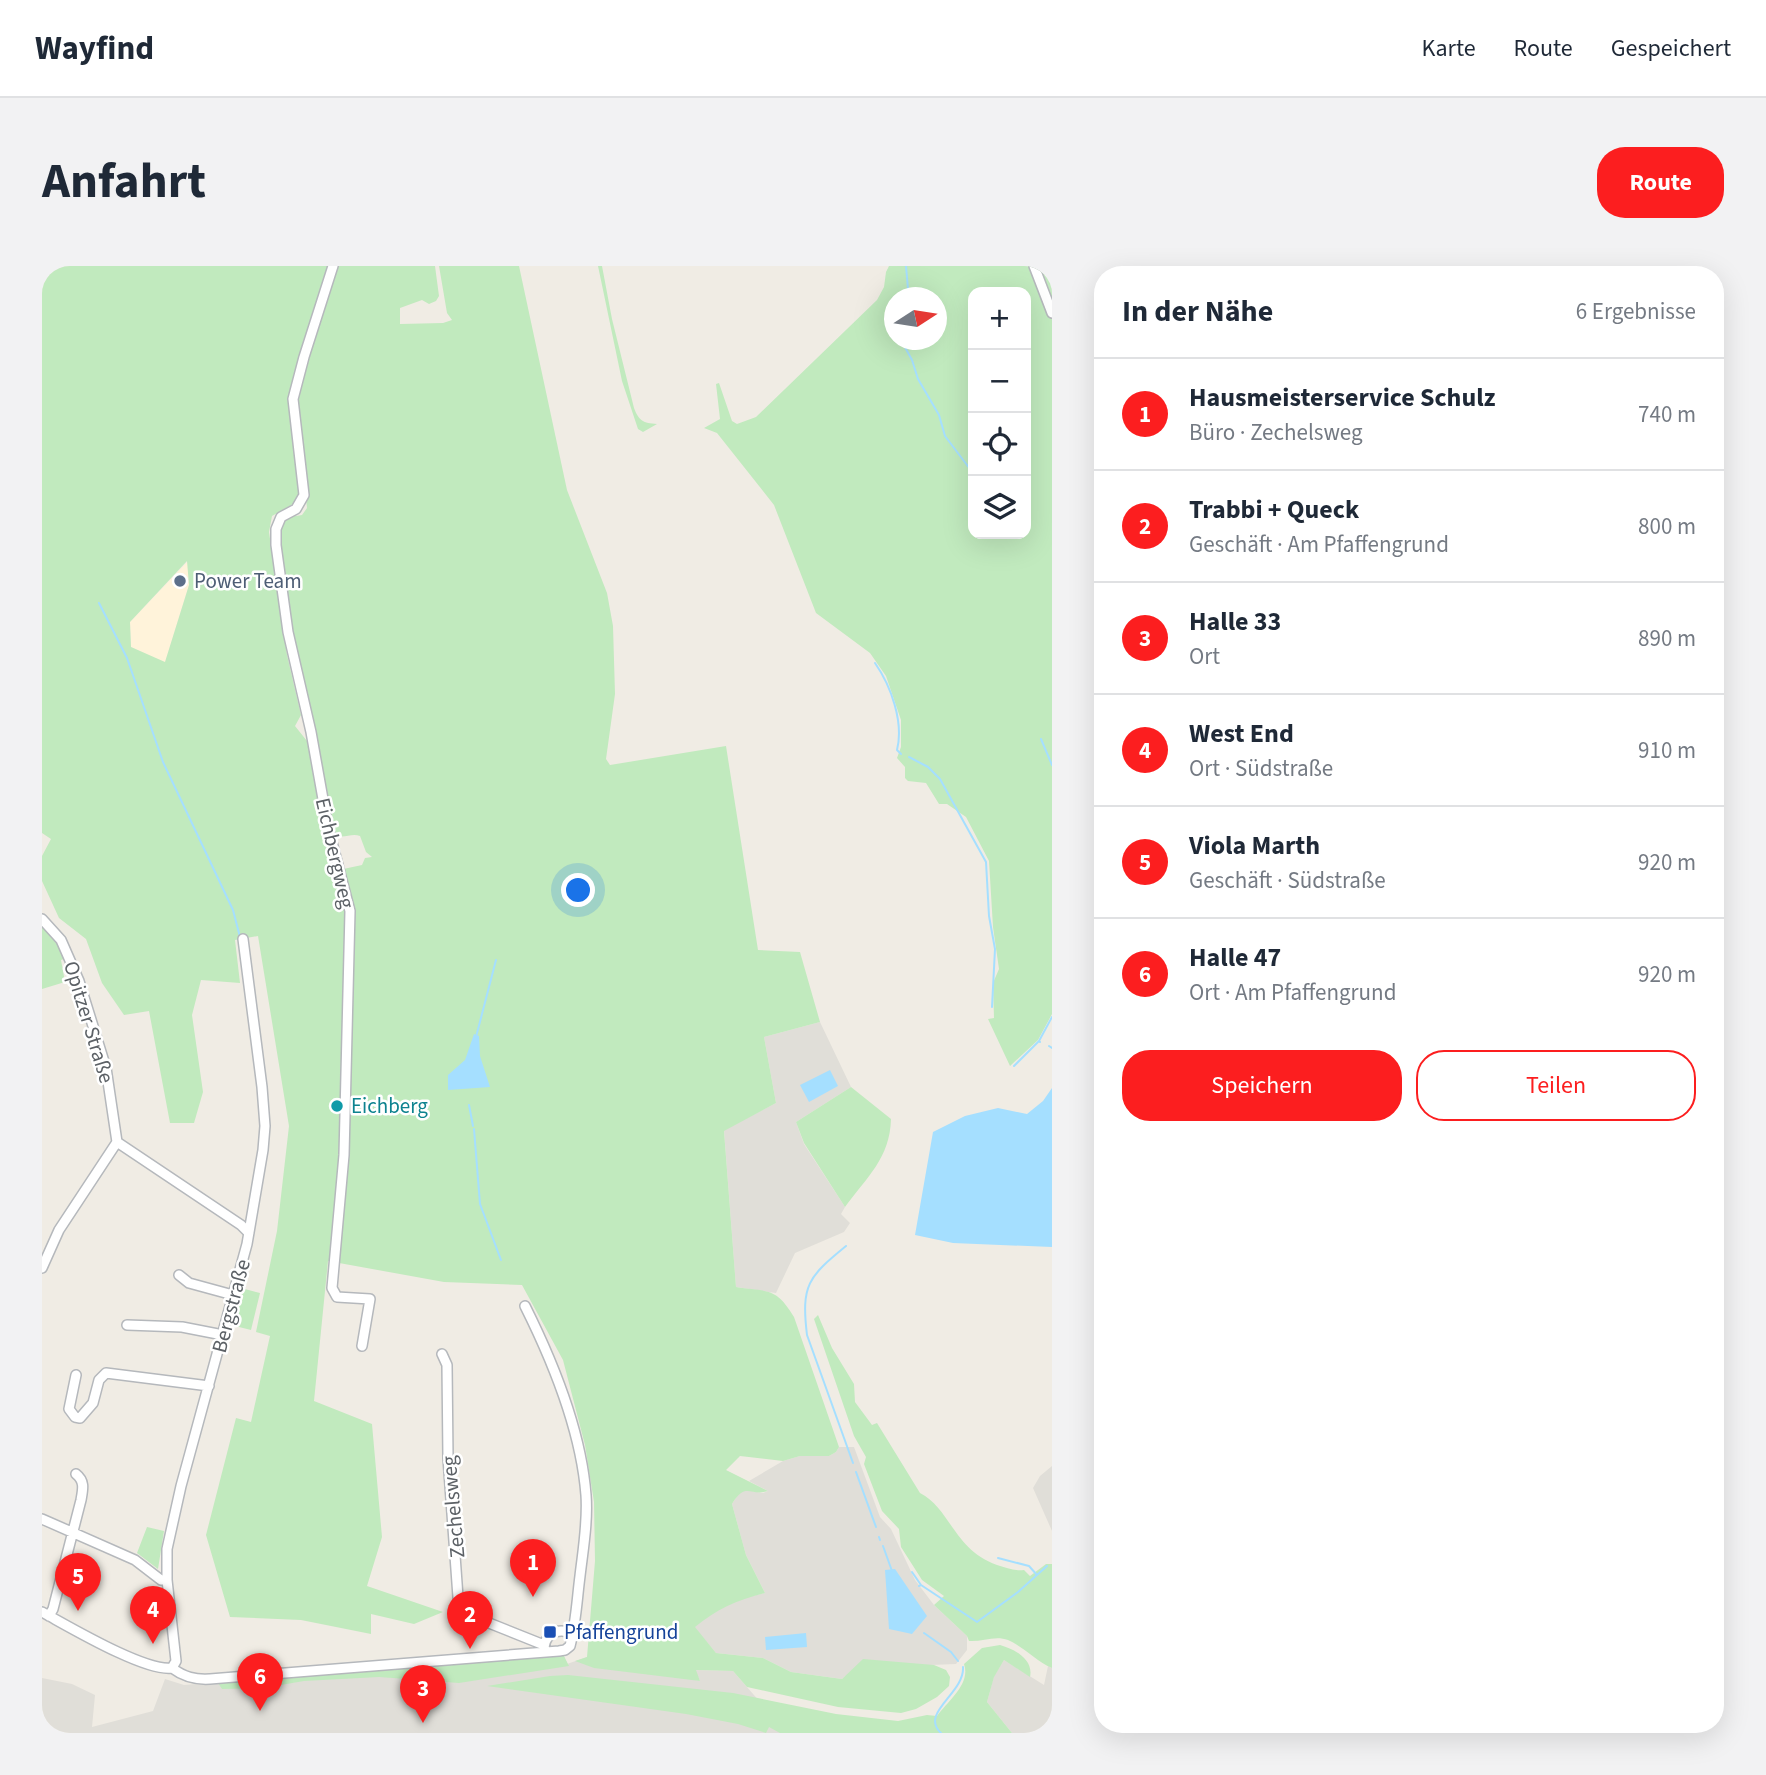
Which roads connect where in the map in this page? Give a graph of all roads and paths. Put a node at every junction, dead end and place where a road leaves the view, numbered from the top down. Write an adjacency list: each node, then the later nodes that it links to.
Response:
1 (333, 266): 14 (street, Eichbergweg)
2 (1034, 266): 3 (street)
3 (1052, 313)
4 (42, 919): 6 (street, Opitzer Straße)
5 (243, 939): 7 (street, Bergstraße)
6 (117, 1142): 7 (street); 8 (street)
7 (249, 1233): 10 (street, Bergstraße)
8 (42, 1268)
9 (179, 1275): 10 (street)
10 (233, 1295): 13 (street, Bergstraße)
11 (525, 1306): 23 (street)
12 (127, 1325): 13 (street)
13 (223, 1335): 17 (street, Bergstraße)
14 (362, 1346)
15 (442, 1354): 24 (street, Zechelsweg)
16 (76, 1375): 17 (street)
17 (209, 1386): 21 (street, Bergstraße)
18 (76, 1474): 20 (street)
19 (42, 1519): 20 (street)
20 (72, 1533): 21 (street); 22 (street)
21 (167, 1580): 25 (street, Bergstraße)
22 (46, 1614): 25 (street)
23 (572, 1639): 24 (street); 24 (street)
24 (544, 1648): 25 (street)
25 (172, 1668)

